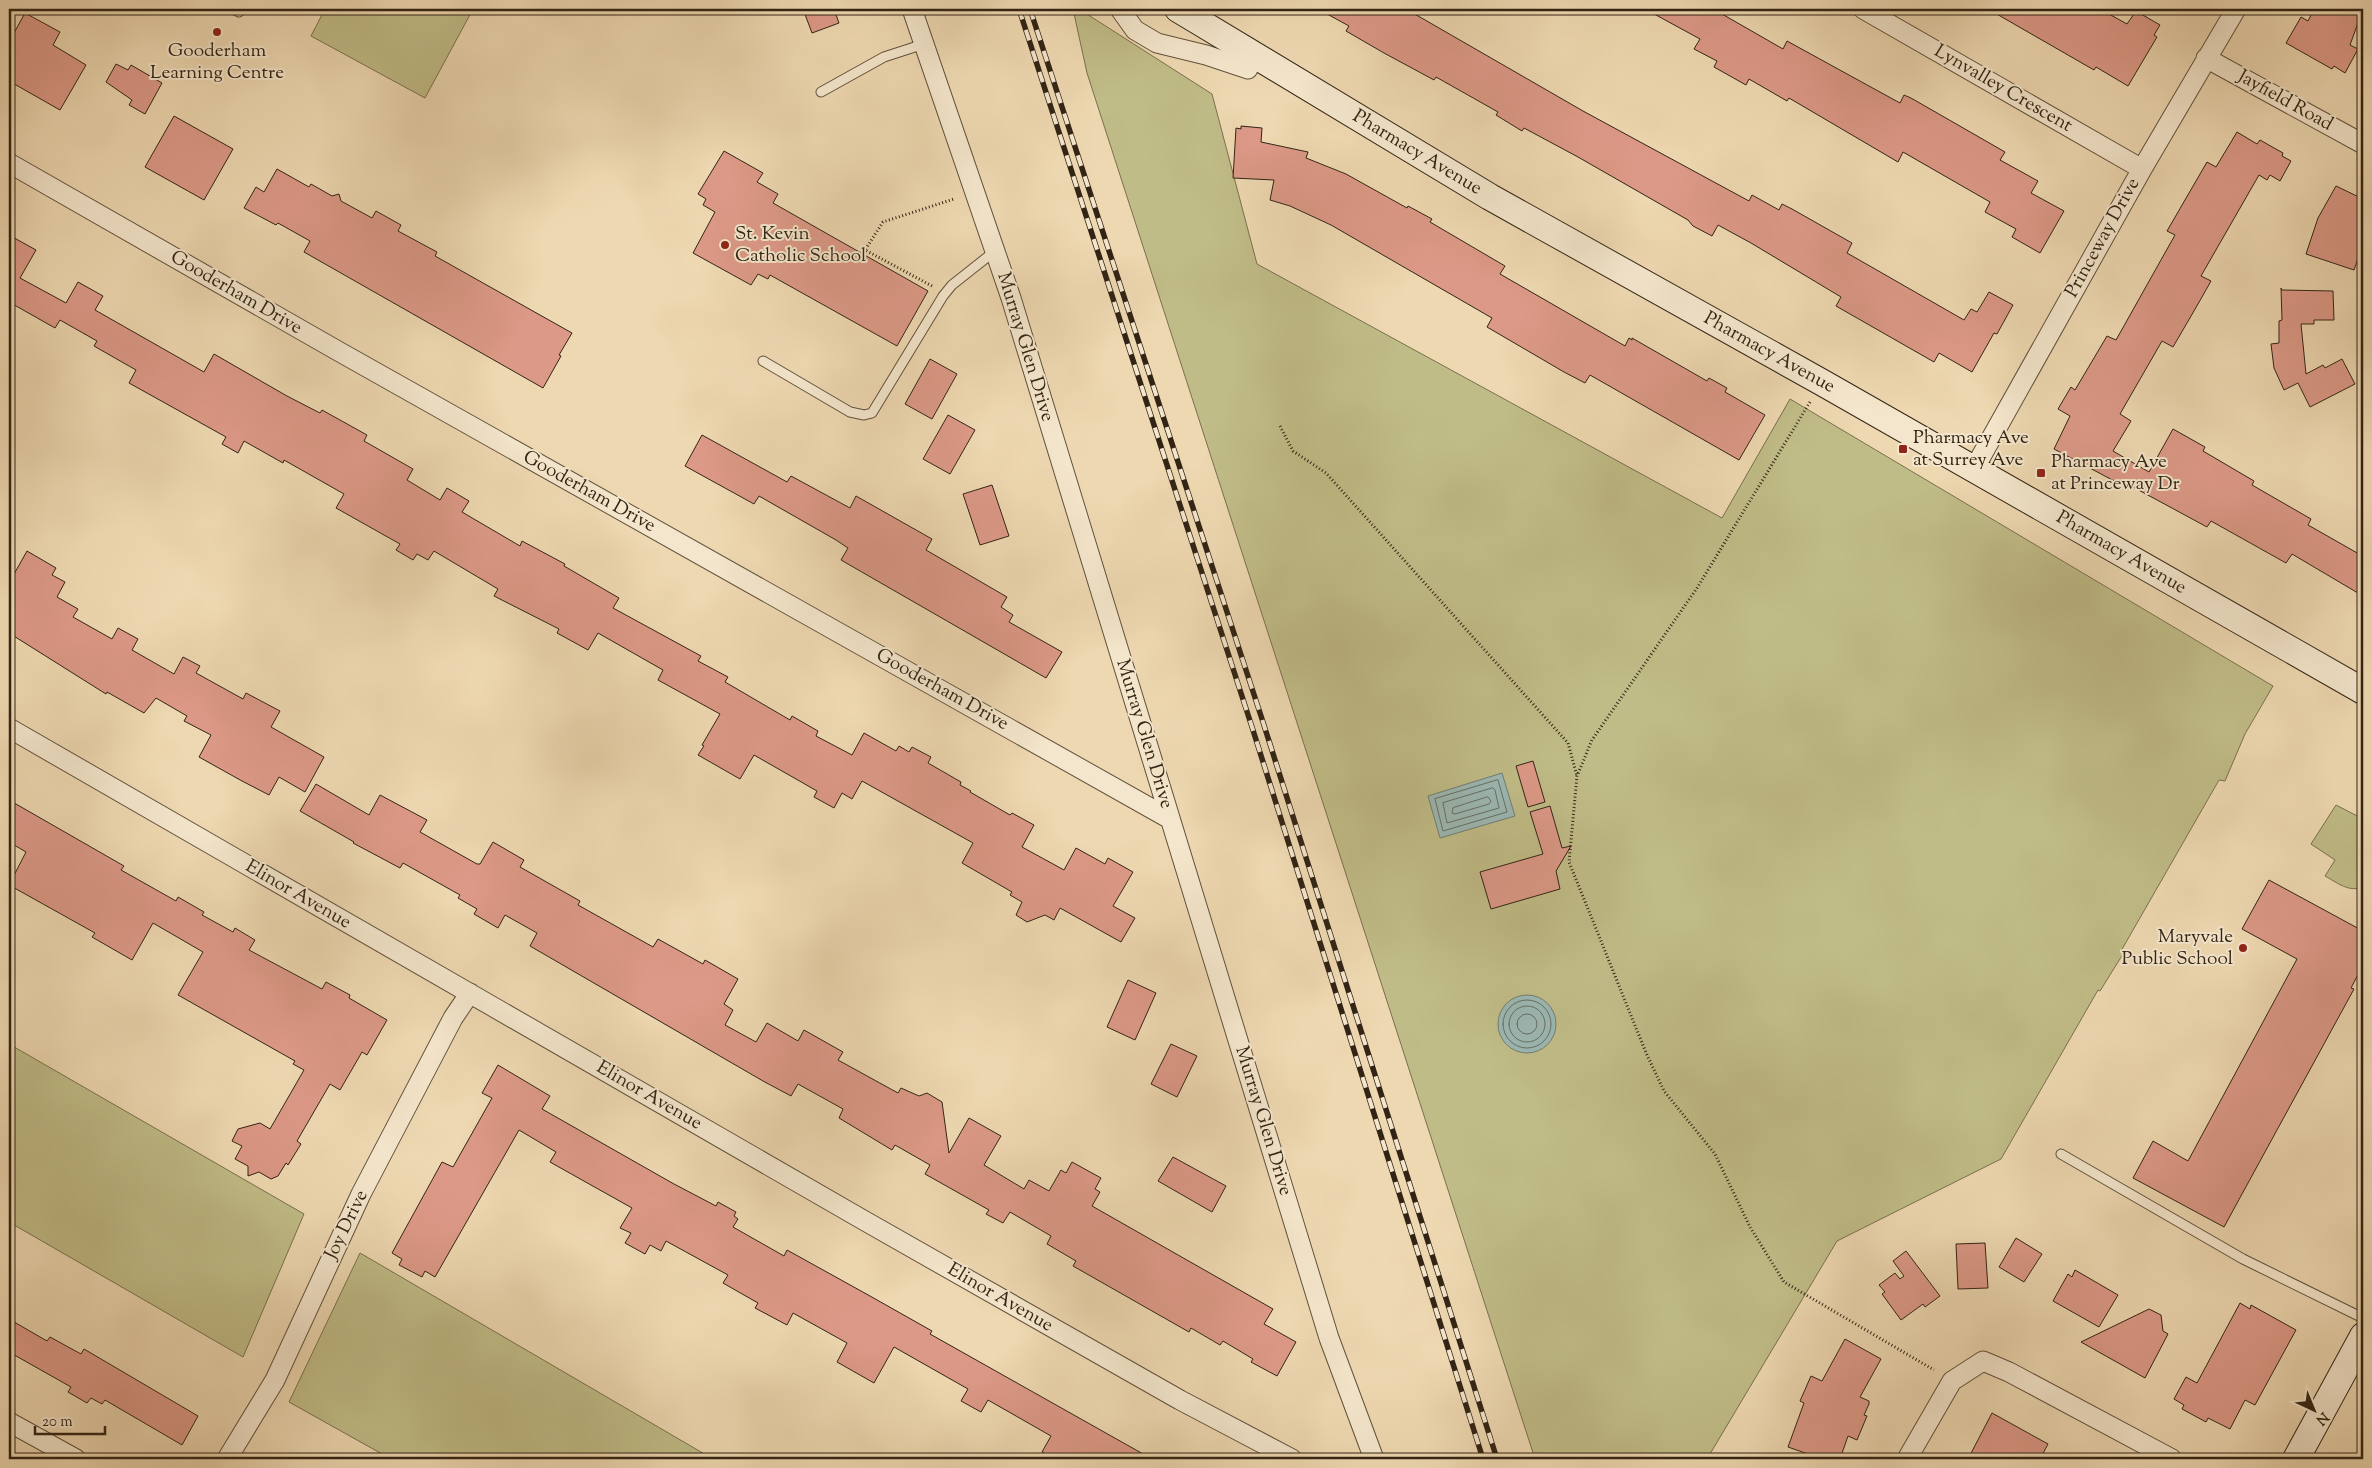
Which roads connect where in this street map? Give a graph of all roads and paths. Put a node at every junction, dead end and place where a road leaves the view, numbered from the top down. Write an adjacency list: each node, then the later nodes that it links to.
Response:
1 (912, 9): 6 (street, Murray Glen Drive)
2 (1120, 9): 8 (street)
3 (1178, 9): 17 (street, Pharmacy Avenue)
4 (1864, 9): 12 (street, Lynvalley Crescent)
5 (2236, 9): 7 (street, Princeway Drive)
6 (924, 44): 9 (lane); 13 (street, Murray Glen Drive)
7 (2206, 58): 10 (street, Jayfield Road); 12 (street, Princeway Drive)
8 (1248, 69)
9 (821, 92)
10 (2363, 144)
11 (9, 163): 23 (street, Gooderham Drive)
12 (2142, 169): 19 (street, Princeway Drive)
13 (975, 192): 14 (street, Murray Glen Drive); 15 (path)
14 (995, 251): 15 (lane); 23 (street, Murray Glen Drive)
15 (946, 293): 16 (lane)
16 (763, 361)
17 (1822, 382): 19 (street, Pharmacy Avenue); 22 (path)
18 (1280, 426): 22 (path)
19 (1974, 469): 20 (street, Pharmacy Avenue)
20 (2363, 691)
21 (9, 728): 24 (street, Elinor Avenue)
22 (1577, 776): 28 (path)
23 (1170, 819): 33 (street, Murray Glen Drive)
24 (470, 994): 31 (street, Joy Drive); 32 (street, Elinor Avenue)
25 (2061, 1154): 26 (lane)
26 (2363, 1318)
27 (2363, 1336): 36 (street)
28 (1952, 1381): 34 (street); 35 (street)
29 (9, 1422): 30 (street)
30 (76, 1459)
31 (228, 1459)
32 (1292, 1459)
33 (1374, 1459)
34 (1908, 1459)
35 (2172, 1459)
36 (2296, 1459)

